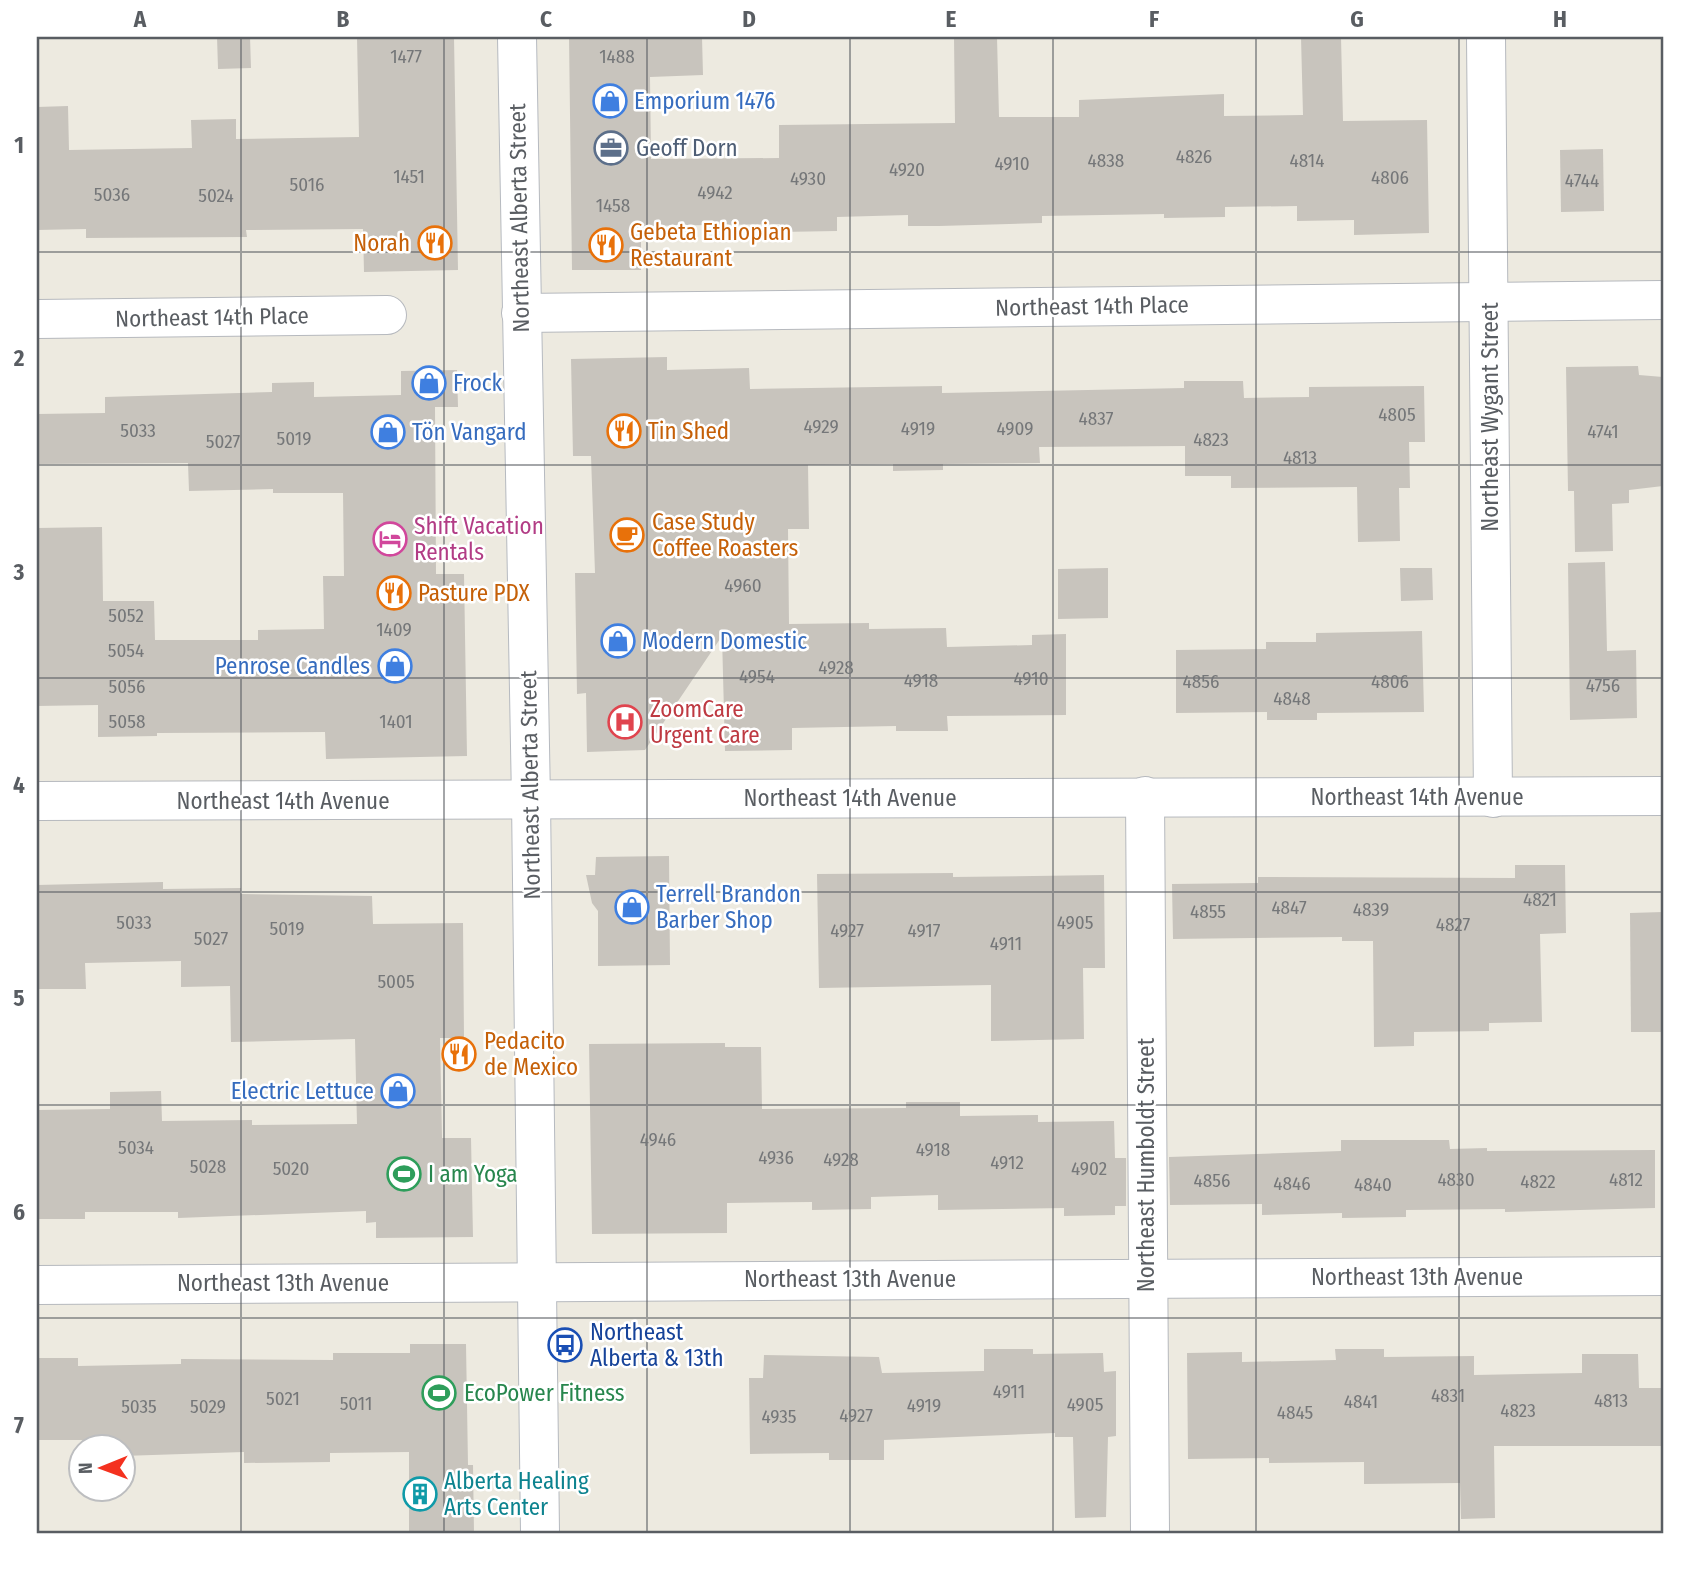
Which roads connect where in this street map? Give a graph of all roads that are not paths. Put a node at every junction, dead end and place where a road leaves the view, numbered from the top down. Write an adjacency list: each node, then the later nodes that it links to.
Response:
1 (517, 37): 5 (street, Northeast Alberta Street)
2 (1486, 37): 4 (street, Northeast Wygant Street)
3 (1663, 300): 4 (street, Northeast 14th Place)
4 (1489, 302): 5 (street, Northeast 14th Place); 10 (street, Northeast Wygant Street)
5 (520, 313): 11 (street, Northeast Alberta Street)
6 (387, 316): 7 (street, Northeast 14th Place)
7 (37, 320)
8 (1145, 796): 10 (street, Northeast 14th Avenue); 11 (street, Northeast 14th Avenue); 14 (street, Northeast Humboldt Street)
9 (1663, 796): 10 (street, Northeast 14th Avenue)
10 (1493, 798)
11 (531, 800): 12 (street, Northeast 14th Avenue); 15 (street, Northeast Alberta Street)
12 (37, 801)
13 (1663, 1276): 14 (street, Northeast 13th Avenue)
14 (1146, 1278): 15 (street, Northeast 13th Avenue); 18 (street, Northeast Humboldt Street)
15 (537, 1281): 16 (street, Northeast 13th Avenue); 17 (street, Northeast Alberta Street)
16 (37, 1285)
17 (540, 1533)
18 (1150, 1533)

